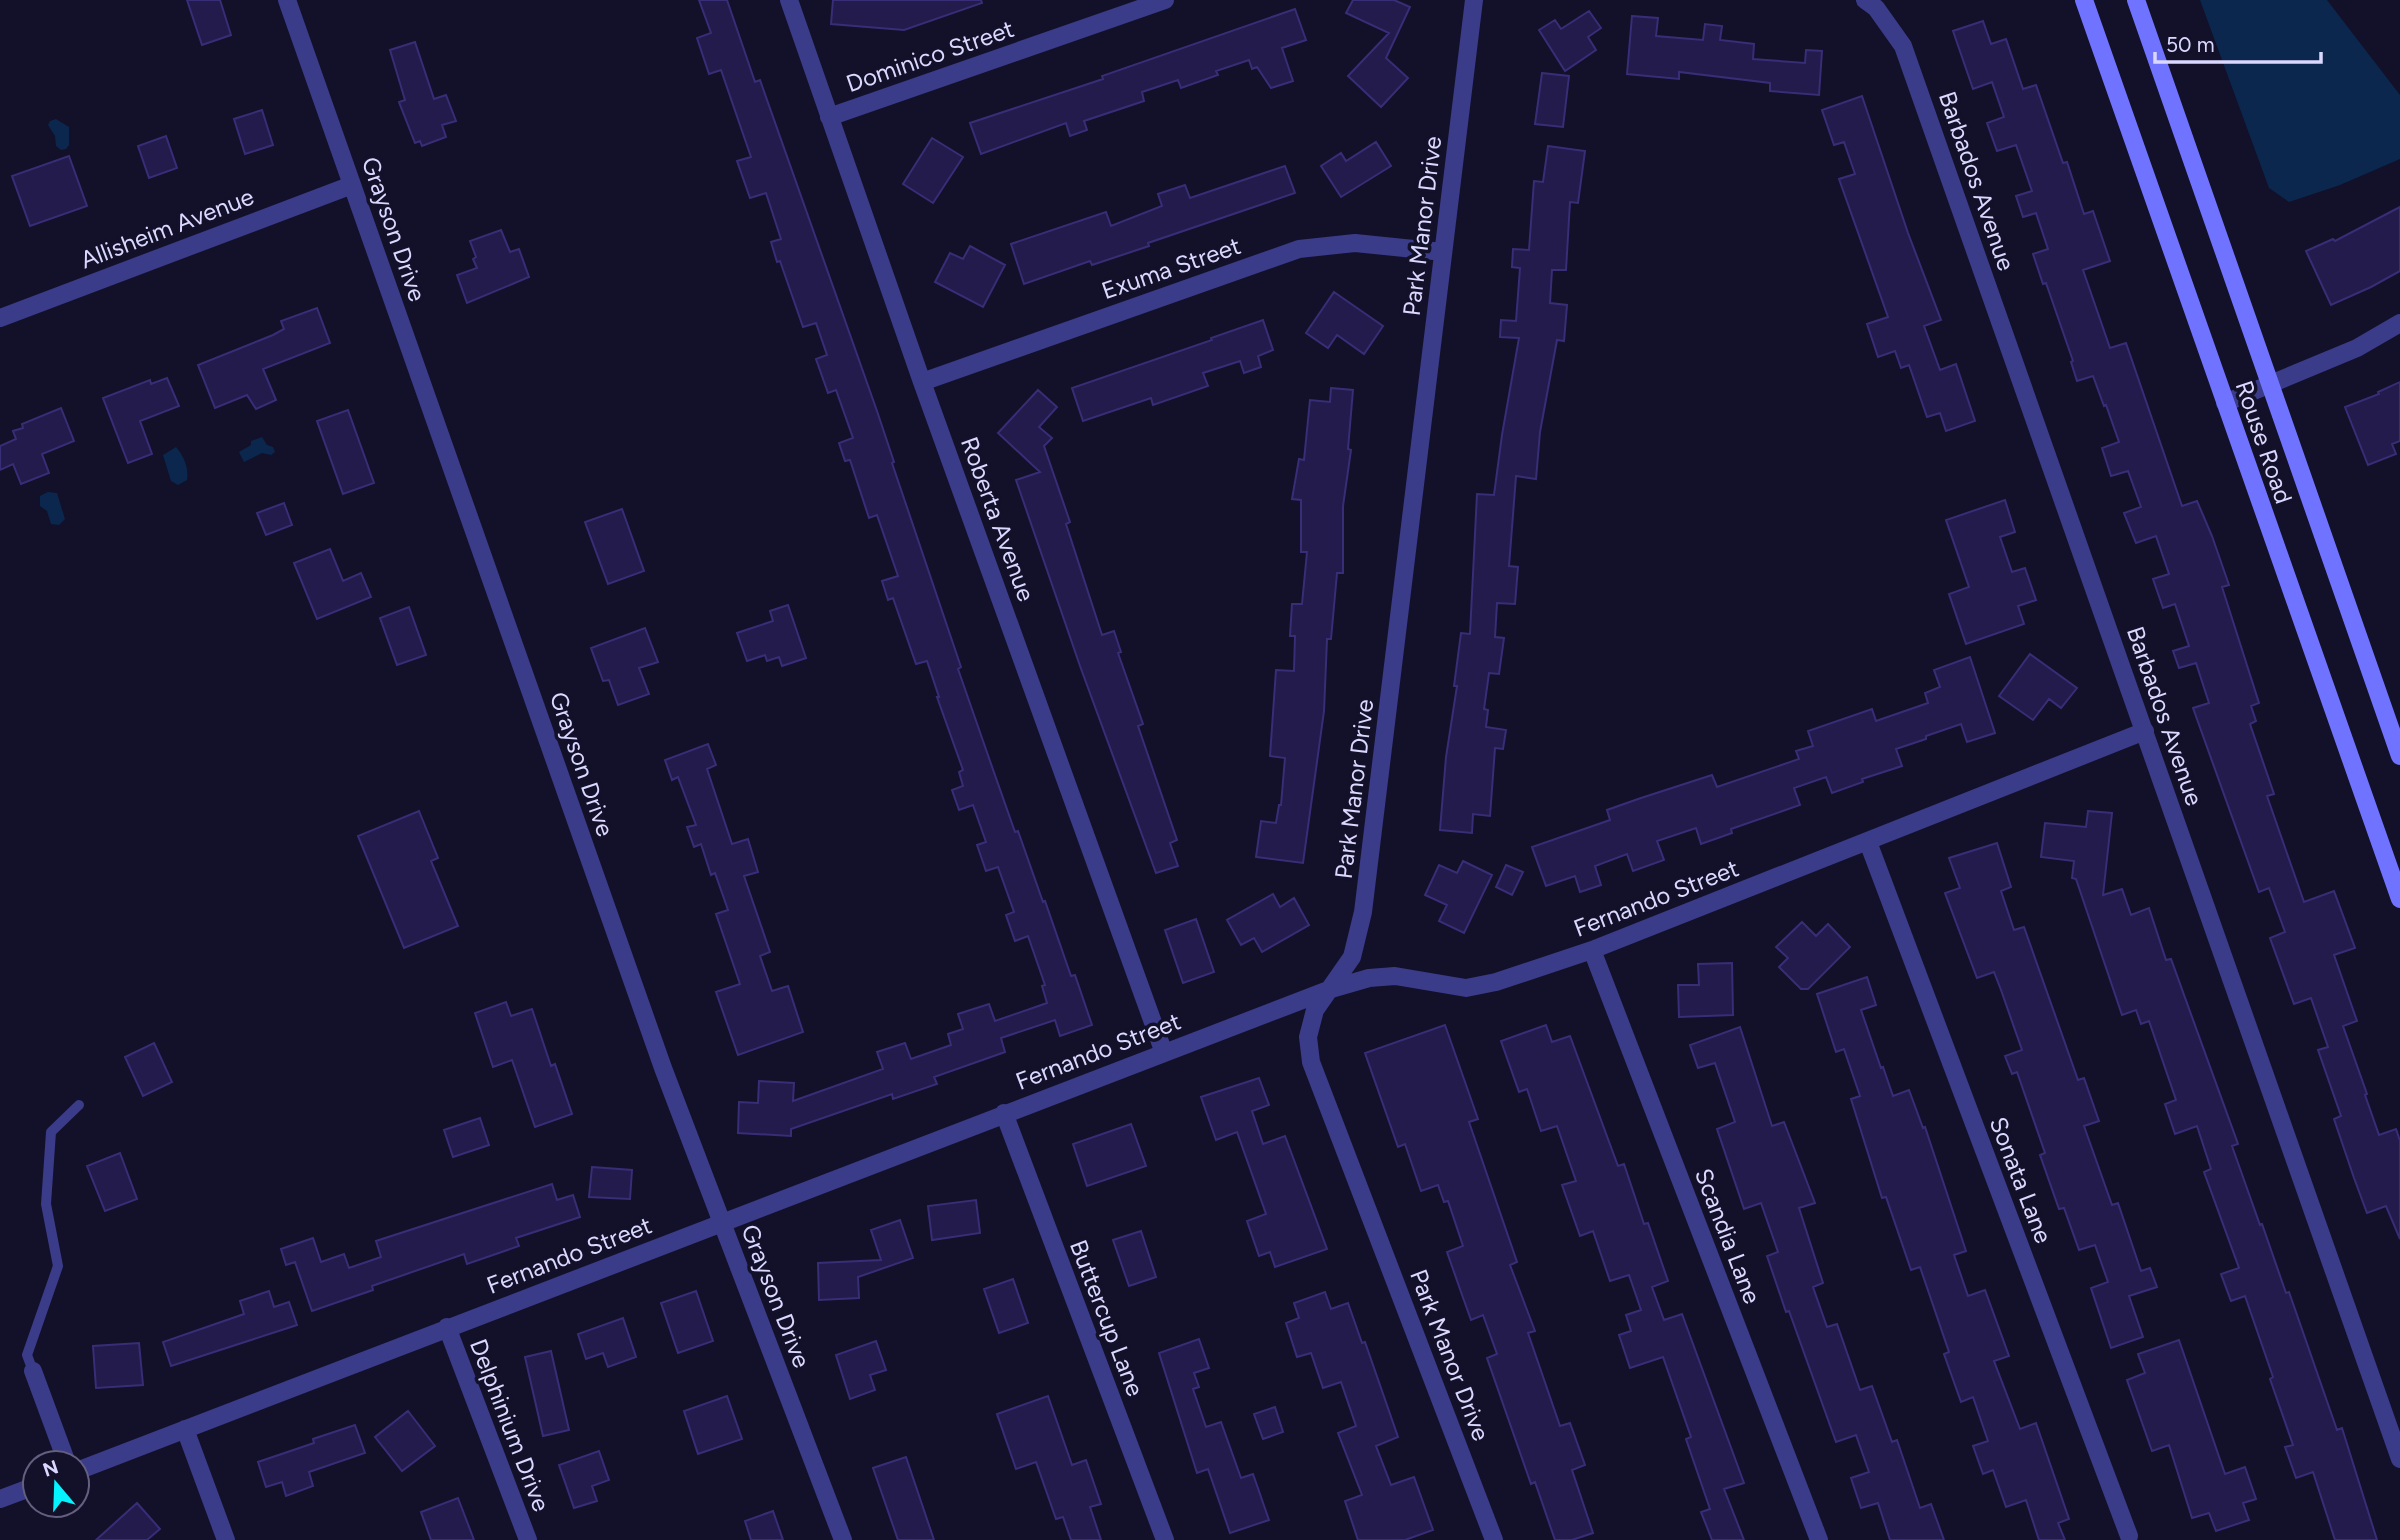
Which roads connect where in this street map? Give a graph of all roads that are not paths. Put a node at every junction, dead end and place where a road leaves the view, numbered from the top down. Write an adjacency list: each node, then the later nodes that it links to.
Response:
1 (287, 0): 9 (street, Grayson Drive)
2 (789, 0): 8 (street, Roberta Avenue)
3 (1165, 0): 8 (street, Dominico Street)
4 (1475, 0): 10 (street, Park Manor Drive)
5 (1865, 0): 16 (street, Barbados Avenue)
6 (2084, 0): 15 (street, Rouse Road)
7 (2136, 0): 14 (street, Rouse Road)
8 (829, 117): 13 (street, Roberta Avenue)
9 (352, 185): 11 (street, Allisheim Avenue); 26 (street, Grayson Drive)
10 (1443, 252): 13 (street, Exuma Street); 22 (street, Park Manor Drive)
11 (0, 318)
12 (2400, 323): 14 (street)
13 (922, 382): 23 (street, Roberta Avenue)
14 (2270, 384): 15 (street); 17 (street, Rouse Road)
15 (2225, 403): 19 (street, Rouse Road)
16 (2145, 731): 18 (street, Fernando Street); 31 (street, Barbados Avenue)
17 (2400, 756)
18 (1868, 842): 21 (street, Fernando Street); 35 (street, Sonata Lane)
19 (2393, 857): 20 (street, Rouse Road)
20 (2400, 899)
21 (1592, 950): 22 (street, Fernando Street); 41 (street, Scandia Lane)
22 (1331, 989): 23 (street, Fernando Street); 40 (street, Park Manor Drive)
23 (1164, 1053): 25 (street, Fernando Street)
24 (79, 1105): 28 (lane)
25 (1004, 1113): 26 (street, Fernando Street); 39 (street, Buttercup Lane)
26 (722, 1223): 27 (street, Fernando Street); 38 (street, Grayson Drive)
27 (447, 1327): 29 (street, Fernando Street); 37 (street, Delphinium Drive)
28 (33, 1371): 30 (street)
29 (185, 1429): 32 (street, Fernando Street); 36 (street)
30 (62, 1449)
31 (2400, 1459)
32 (91, 1466)
33 (21, 1491): 34 (street)
34 (0, 1499)
35 (2129, 1536)
36 (226, 1540)
37 (528, 1540)
38 (843, 1540)
39 (1165, 1540)
40 (1494, 1540)
41 (1819, 1540)

